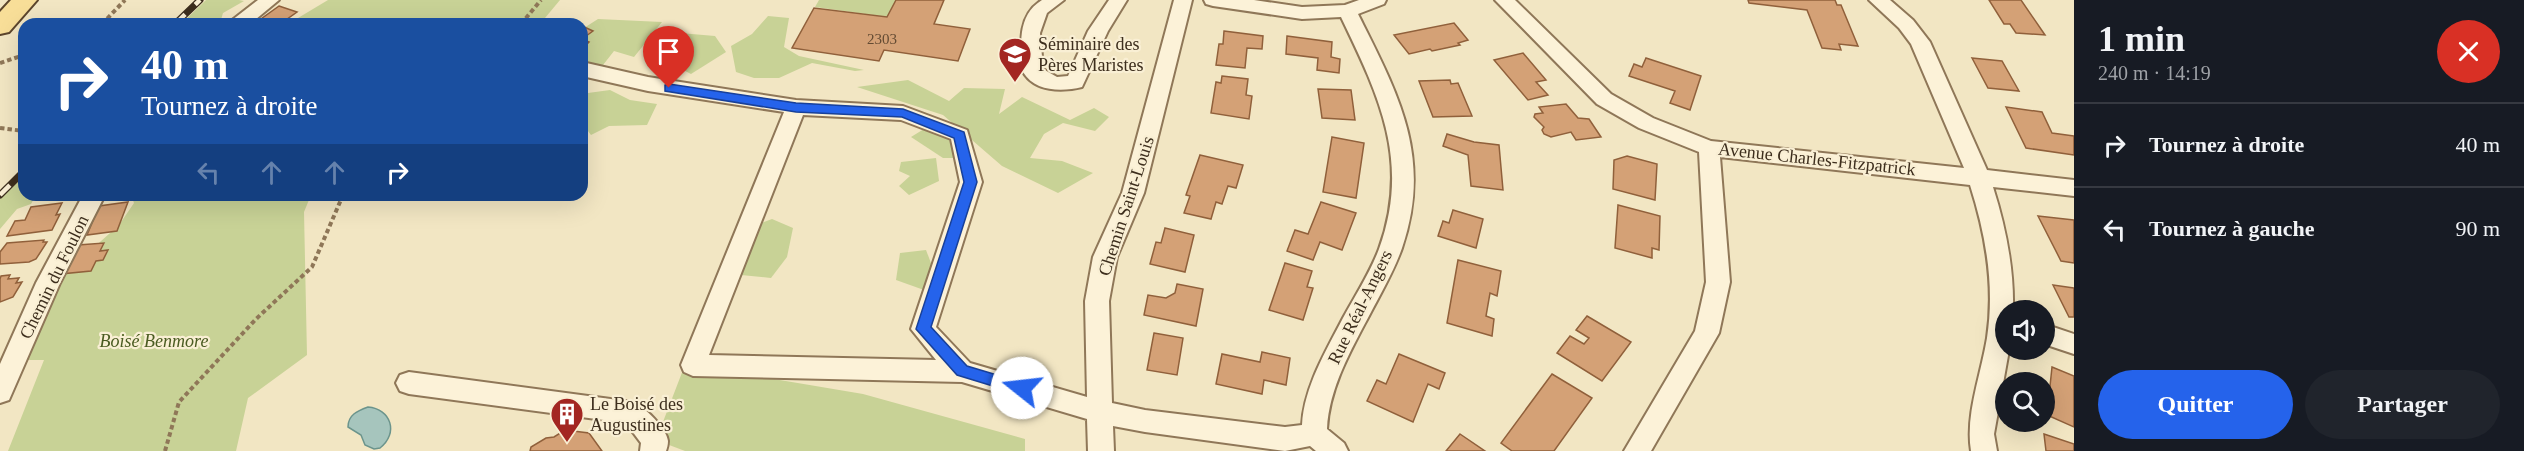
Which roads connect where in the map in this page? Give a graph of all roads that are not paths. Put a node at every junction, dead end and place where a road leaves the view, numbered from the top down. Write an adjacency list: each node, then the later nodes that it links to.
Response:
1 (25, 0): 12 (main road)
2 (270, 0): 11 (street)
3 (1054, 0): 4 (street)
4 (1118, 0)
5 (1183, 0): 26 (street, Chemin Saint-Louis)
6 (1213, 0): 10 (street)
7 (1377, 0): 10 (street)
8 (1504, 0): 15 (street, Avenue Charles-Fitzpatrick)
9 (1878, 0): 16 (street)
10 (1347, 11): 27 (street, Rue Réal-Angers)
11 (245, 18)
12 (0, 26)
13 (588, 70): 14 (street)
14 (796, 107): 23 (street); 23 (street)
15 (1709, 148): 16 (street, Avenue Charles-Fitzpatrick); 31 (street)
16 (1980, 177): 17 (street, Avenue Charles-Fitzpatrick); 19 (street)
17 (2074, 188)
18 (91, 201): 25 (street, Chemin du Foulon)
19 (2002, 300)
20 (2055, 338): 21 (street)
21 (2074, 344)
22 (1995, 360): 32 (street)
23 (962, 371): 26 (street)
24 (409, 383): 28 (street)
25 (0, 392)
26 (1101, 412): 27 (street); 29 (street, Chemin Saint-Louis)
27 (1314, 434): 30 (street)
28 (653, 451)
29 (1101, 451)
30 (1335, 451)
31 (1637, 451)
32 (1984, 451)

